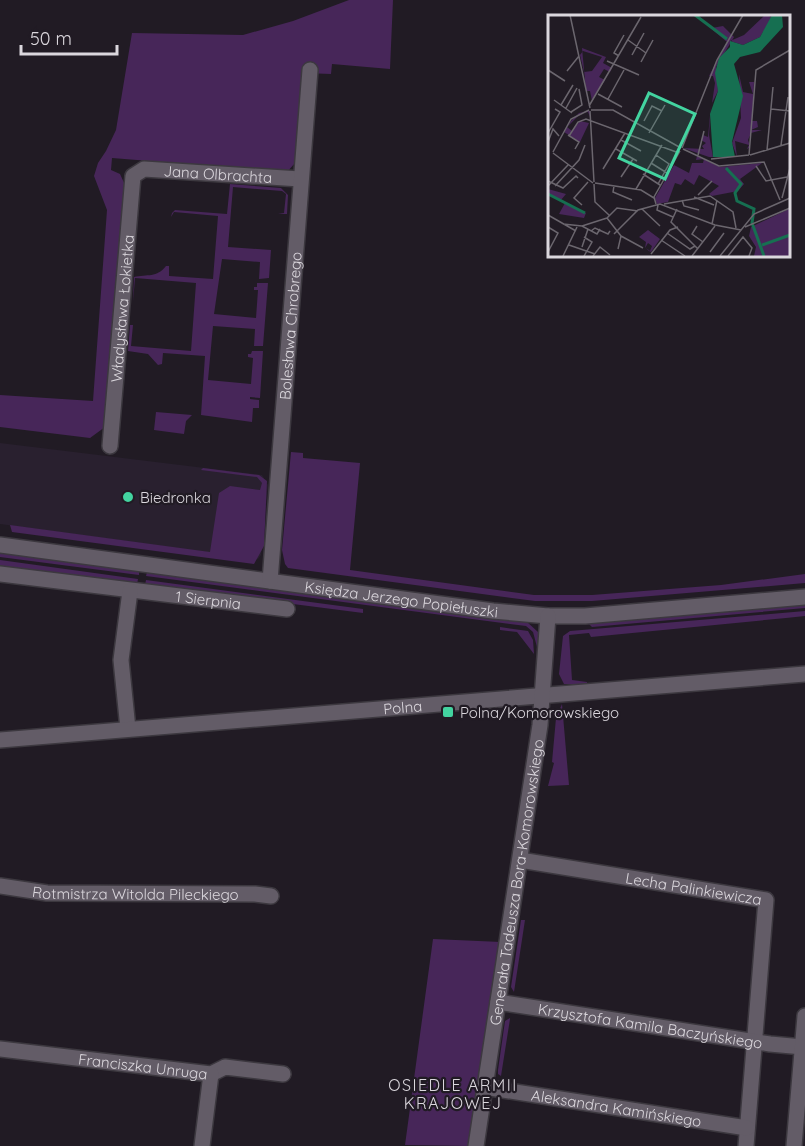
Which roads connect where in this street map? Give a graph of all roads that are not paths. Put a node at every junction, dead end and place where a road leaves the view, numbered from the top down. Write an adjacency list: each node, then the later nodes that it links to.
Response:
1 (310, 70): 3 (street, Bolesława Chrobrego)
2 (136, 173): 3 (street, Jana Olbrachta); 4 (street, Władysława Łokietka)
3 (300, 179): 7 (street, Bolesława Chrobrego)
4 (110, 447)
5 (0, 545): 7 (street, Księdza Jerzego Popiełuszki)
6 (0, 574): 8 (street, 1 Sierpnia)
7 (270, 581): 11 (street, Księdza Jerzego Popiełuszki)
8 (130, 591): 10 (street, 1 Sierpnia); 14 (street)
9 (805, 597): 11 (street, Księdza Jerzego Popiełuszki)
10 (287, 609)
11 (548, 616): 13 (street, Generała Tadeusza Bora-Komorowskiego)
12 (805, 674): 13 (street, Polna)
13 (543, 696): 14 (street, Polna); 16 (street, Generała Tadeusza Bora-Komorowskiego)
14 (128, 729): 15 (street, Polna)
15 (0, 740)
16 (520, 860): 19 (street, Generała Tadeusza Bora-Komorowskiego); 21 (street, Lecha Palinkiewicza)
17 (0, 886): 18 (street, Rotmistrza Witolda Pileckiego)
18 (271, 896)
19 (498, 1002): 21 (street, Krzysztofa Kamila Baczyńskiego); 26 (street, Generała Tadeusza Bora-Komorowskiego)
20 (805, 1016): 22 (street)
21 (754, 1041): 22 (street, Krzysztofa Kamila Baczyńskiego); 27 (street, Lecha Palinkiewicza)
22 (803, 1047): 31 (street)
23 (0, 1049): 24 (street, Franciszka Unruga)
24 (211, 1074): 25 (street, Franciszka Unruga); 28 (street)
25 (283, 1074)
26 (484, 1087): 27 (street, Aleksandra Kamińskiego); 29 (street, Generała Tadeusza Bora-Komorowskiego)
27 (747, 1128): 30 (street, Lecha Palinkiewicza)
28 (202, 1146)
29 (476, 1146)
30 (746, 1146)
31 (794, 1146)

